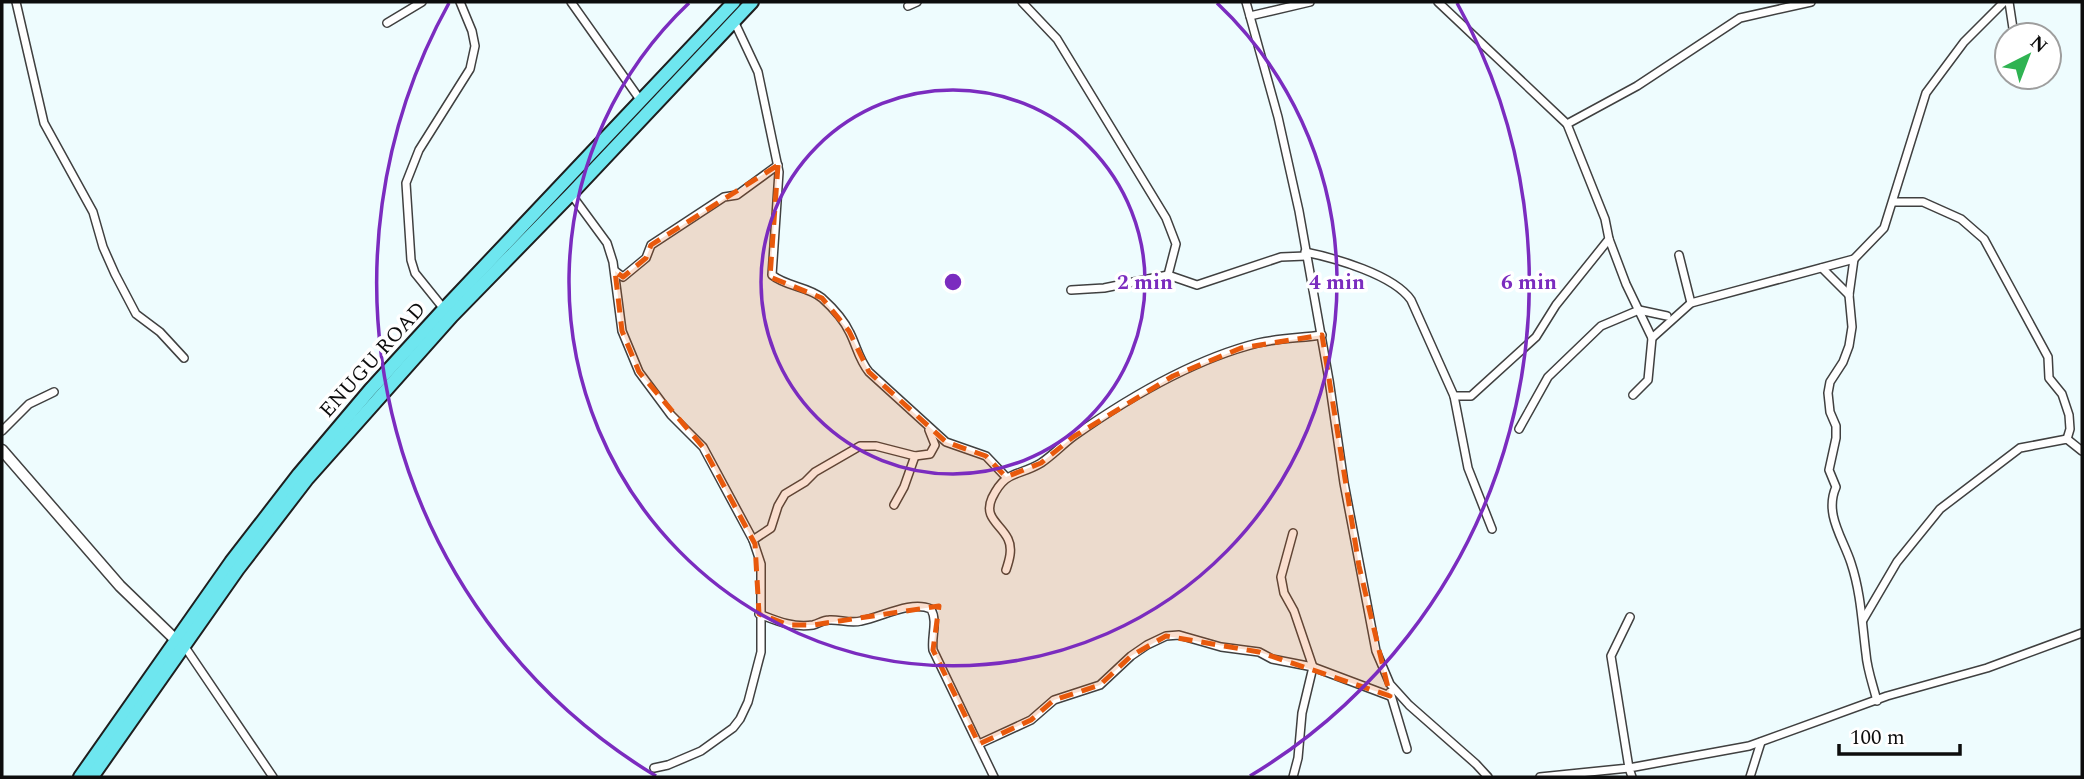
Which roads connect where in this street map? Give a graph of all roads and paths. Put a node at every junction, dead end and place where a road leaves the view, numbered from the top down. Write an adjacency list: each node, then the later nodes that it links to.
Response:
1 (16, 2): 40 (street)
2 (422, 2): 19 (street)
3 (460, 2): 35 (street)
4 (571, 2): 20 (street)
5 (734, 2): 20 (main road, ENUGU ROAD)
6 (752, 2): 17 (main road)
7 (917, 2): 15 (street)
8 (1022, 2): 31 (street)
9 (1246, 2): 16 (street)
10 (1310, 2): 16 (street)
11 (1438, 2): 21 (street)
12 (1811, 2): 21 (street)
13 (2004, 2): 24 (street)
14 (2009, 2): 18 (street)
15 (908, 6)
16 (1250, 16): 26 (street)
17 (734, 21): 22 (street); 23 (main road)
18 (2012, 21)
19 (387, 23)
20 (641, 101): 35 (main road, ENUGU ROAD)
21 (1567, 124): 25 (street)
22 (778, 165): 30 (street); 44 (street)
23 (571, 194): 30 (street); 61 (main road)
24 (1892, 202): 28 (street); 47 (street)
25 (1609, 239): 36 (street); 42 (street)
26 (1306, 254): 31 (street); 38 (street); 42 (street)
27 (1679, 255): 34 (street)
28 (1854, 259): 29 (street); 33 (street)
29 (1822, 268): 33 (street); 34 (street)
30 (615, 271): 55 (street)
31 (1168, 275): 32 (street)
32 (1071, 290)
33 (1849, 295): 59 (street)
34 (1691, 303): 39 (street)
35 (444, 309): 61 (main road, ENUGU ROAD)
36 (1639, 310): 37 (street); 39 (street); 45 (street)
37 (1667, 316)
38 (1322, 335): 51 (street); 63 (street)
39 (1652, 338): 43 (street)
40 (184, 358)
41 (54, 392): 46 (street)
42 (1454, 396): 53 (street)
43 (1633, 396)
44 (928, 426): 50 (street); 51 (street)
45 (1519, 429)
46 (2, 431)
47 (2067, 439): 49 (street); 59 (street)
48 (2, 450): 61 (street)
49 (2082, 451)
50 (915, 456): 52 (street); 55 (street)
51 (1006, 477): 56 (street)
52 (894, 505)
53 (1492, 529)
54 (1293, 533): 62 (street)
55 (753, 540): 57 (street)
56 (1006, 570)
57 (759, 614): 67 (street); 69 (street)
58 (1630, 617): 70 (street)
59 (1863, 620): 65 (street)
60 (2082, 633): 65 (street)
61 (180, 645): 71 (main road, ENUGU ROAD); 72 (main road); 73 (street)
62 (1313, 667): 64 (street); 67 (street); 75 (street)
63 (1390, 684): 64 (street); 76 (street)
64 (1390, 696): 68 (street)
65 (1877, 701): 66 (street)
66 (1761, 742): 70 (street); 79 (street)
67 (979, 744): 74 (street)
68 (1407, 750)
69 (654, 768)
70 (1629, 768): 77 (street); 78 (street)
71 (80, 777)
72 (92, 777)
73 (273, 777)
74 (994, 777)
75 (1293, 777)
76 (1488, 777)
77 (1540, 777)
78 (1632, 777)
79 (1750, 777)

